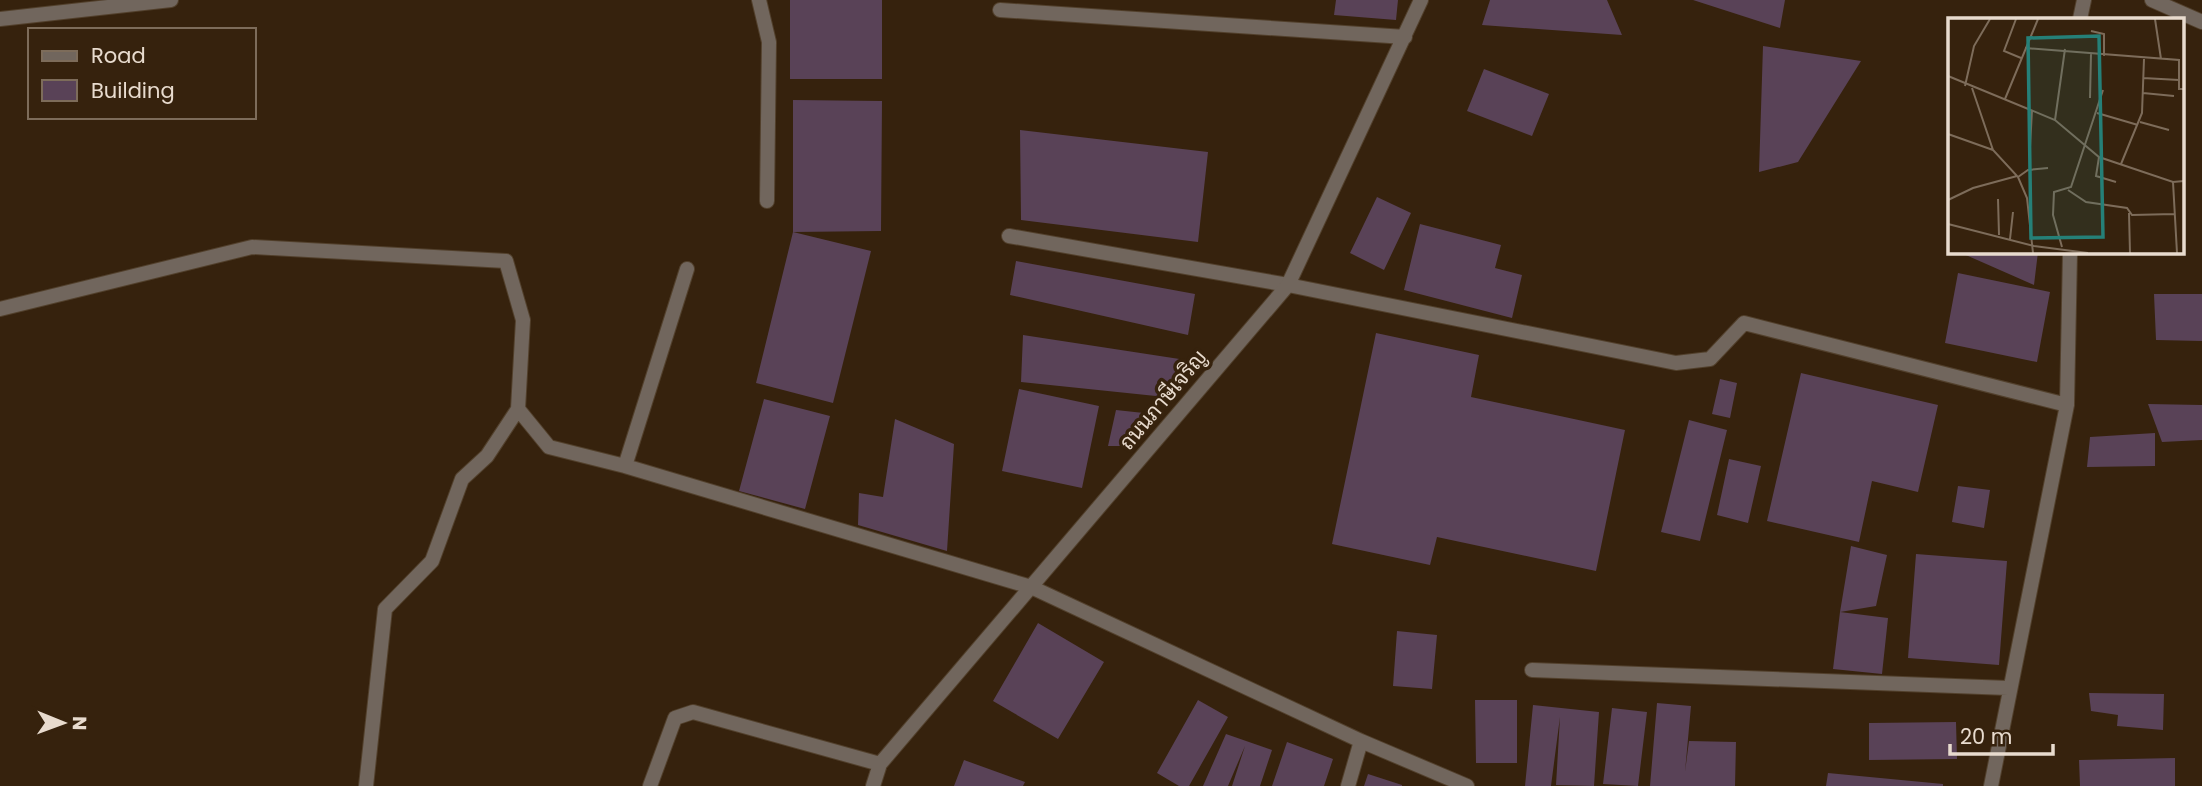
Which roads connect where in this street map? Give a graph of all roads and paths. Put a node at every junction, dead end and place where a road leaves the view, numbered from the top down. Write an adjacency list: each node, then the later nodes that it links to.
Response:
1 (172, 0): 8 (street)
2 (759, 0): 11 (street)
3 (1421, 0): 10 (street, ถนนภาษีเจริญ)
4 (2084, 0): 7 (street)
5 (2152, 0): 9 (street)
6 (1000, 10): 10 (street)
7 (2080, 18)
8 (0, 19)
9 (2202, 22)
10 (1405, 37): 15 (street, ถนนภาษีเจริญ)
11 (767, 201)
12 (1009, 236): 15 (street)
13 (2070, 254): 17 (street)
14 (687, 270): 19 (street)
15 (1288, 285): 17 (street); 20 (street, ถนนภาษีเจริญ)
16 (0, 309): 18 (street)
17 (2067, 405): 22 (street)
18 (518, 409): 19 (street); 25 (street)
19 (625, 466): 20 (street)
20 (1031, 587): 23 (street); 24 (street, ถนนภาษีเจริญ)
21 (1532, 670): 22 (street)
22 (2008, 688): 30 (street)
23 (1361, 741): 28 (street); 29 (street)
24 (880, 764): 26 (street); 27 (street, ถนนภาษีเจริญ)
25 (366, 786)
26 (650, 786)
27 (873, 786)
28 (1348, 786)
29 (1467, 786)
30 (1991, 786)

